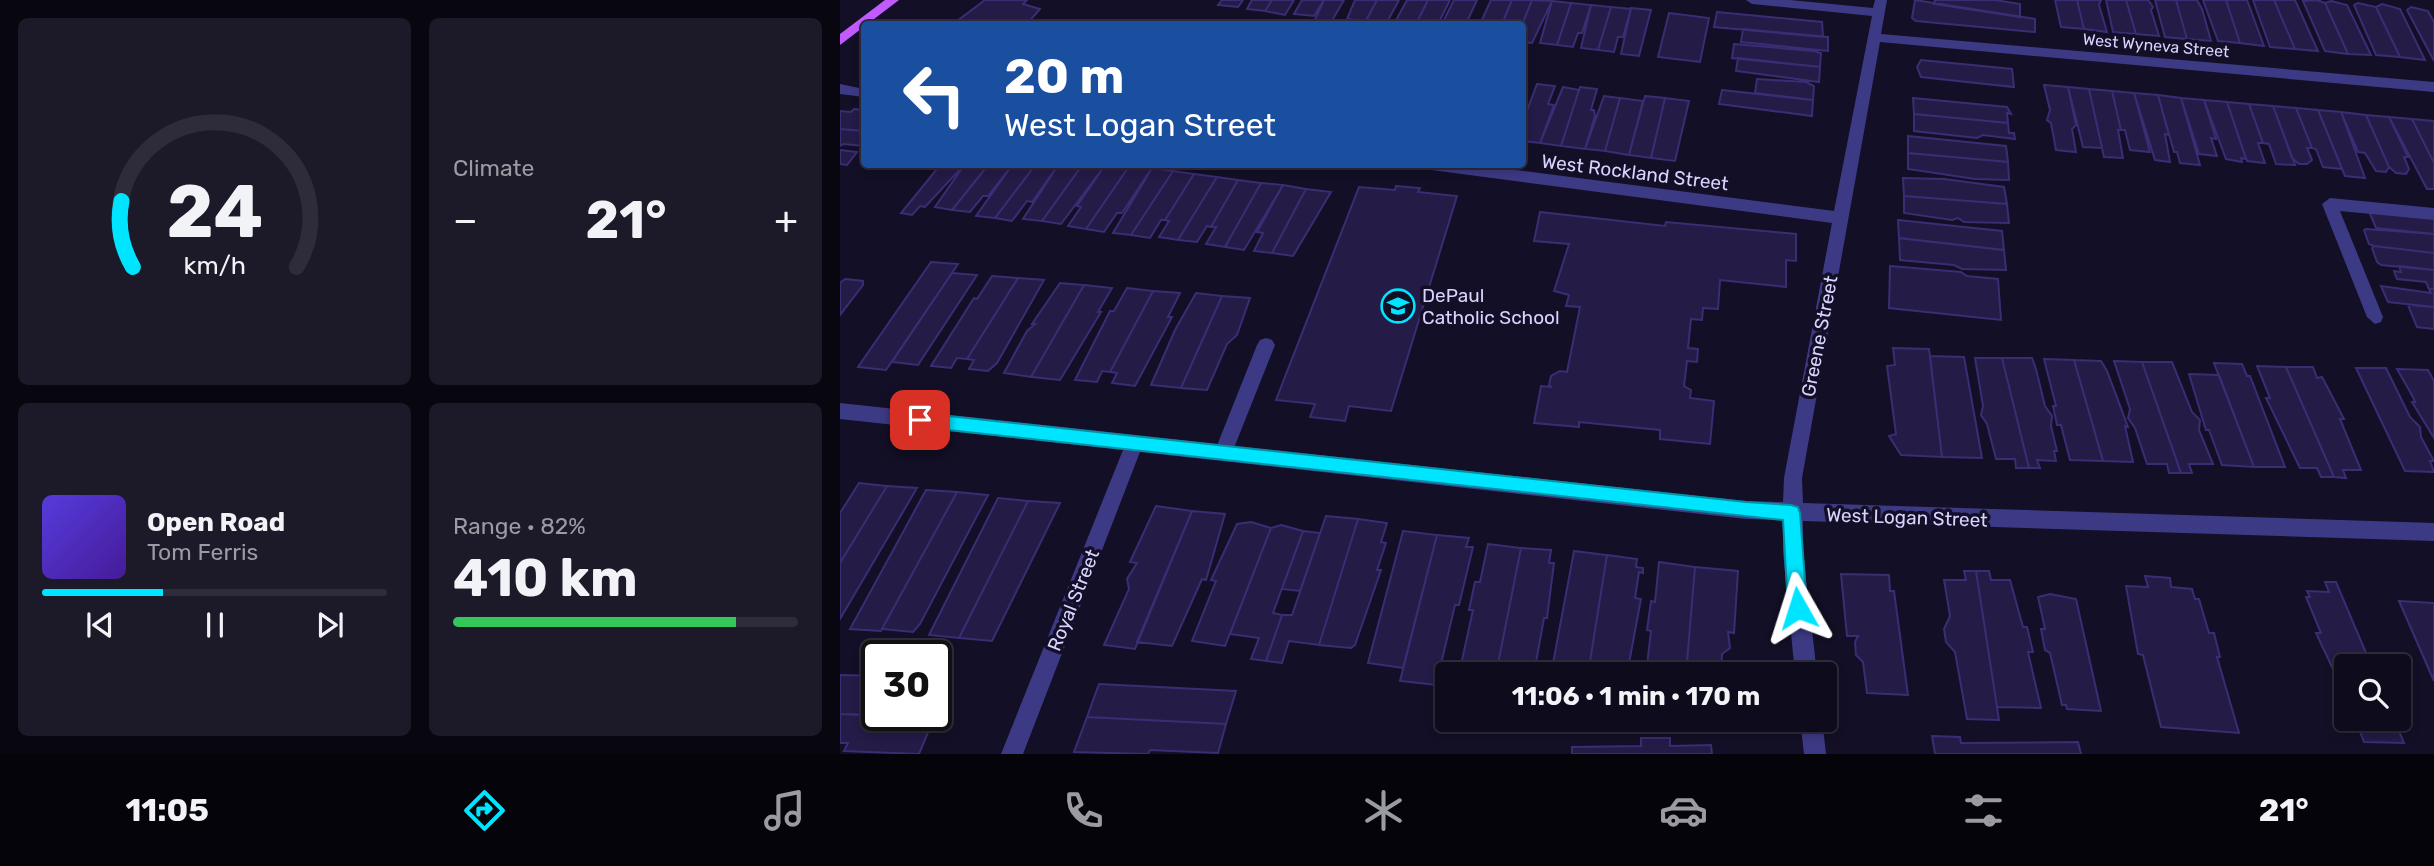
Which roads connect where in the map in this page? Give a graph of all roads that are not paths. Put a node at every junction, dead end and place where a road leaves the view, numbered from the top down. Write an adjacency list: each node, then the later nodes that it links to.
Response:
1 (893, 0): 4 (main road)
2 (1752, 0): 3 (street)
3 (1880, 7): 6 (street, Greene Street)
4 (866, 21)
5 (861, 25): 7 (main road)
6 (1874, 37): 8 (street, West Wyneva Street); 13 (street, Greene Street)
7 (840, 41)
8 (2434, 87)
9 (840, 89): 10 (street)
10 (861, 92)
11 (1455, 168): 13 (street, West Rockland Street)
12 (2434, 214): 14 (street)
13 (1841, 218): 19 (street, Greene Street)
14 (2375, 317)
15 (1266, 345): 18 (street)
16 (840, 411): 17 (street, West Logan Street)
17 (1134, 445): 18 (street, West Logan Street); 23 (street, Royal Street)
18 (1223, 453): 19 (street, West Logan Street)
19 (1791, 513): 20 (street, West Logan Street); 21 (street, Greene Street)
20 (2434, 532)
21 (1804, 662)
22 (1812, 732): 24 (street)
23 (1012, 754)
24 (1815, 754)

